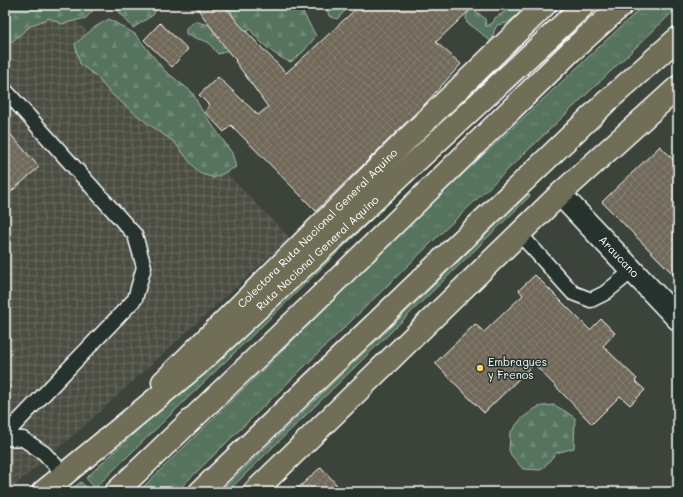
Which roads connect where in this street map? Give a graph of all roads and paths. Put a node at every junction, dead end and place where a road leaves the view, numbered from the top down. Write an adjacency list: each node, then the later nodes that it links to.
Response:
1 (545, 5): 12 (main road, Colectora Ruta Nacional General Aquino)
2 (584, 5): 12 (main road, Ruta Nacional General Aquino)
3 (622, 5): 15 (main road)
4 (678, 38): 16 (main road)
5 (678, 87): 7 (main road)
6 (5, 90): 11 (lane)
7 (560, 194): 8 (main road); 9 (street, Araucano)
8 (519, 233): 9 (lane); 17 (main road)
9 (632, 271): 10 (street, Araucano)
10 (678, 319)
11 (5, 436): 13 (lane)
12 (90, 452): 13 (main road, Ruta Nacional General Aquino)
13 (64, 474): 14 (main road, Ruta Nacional General Aquino)
14 (43, 492)
15 (116, 492)
16 (200, 492)
17 (254, 492)

